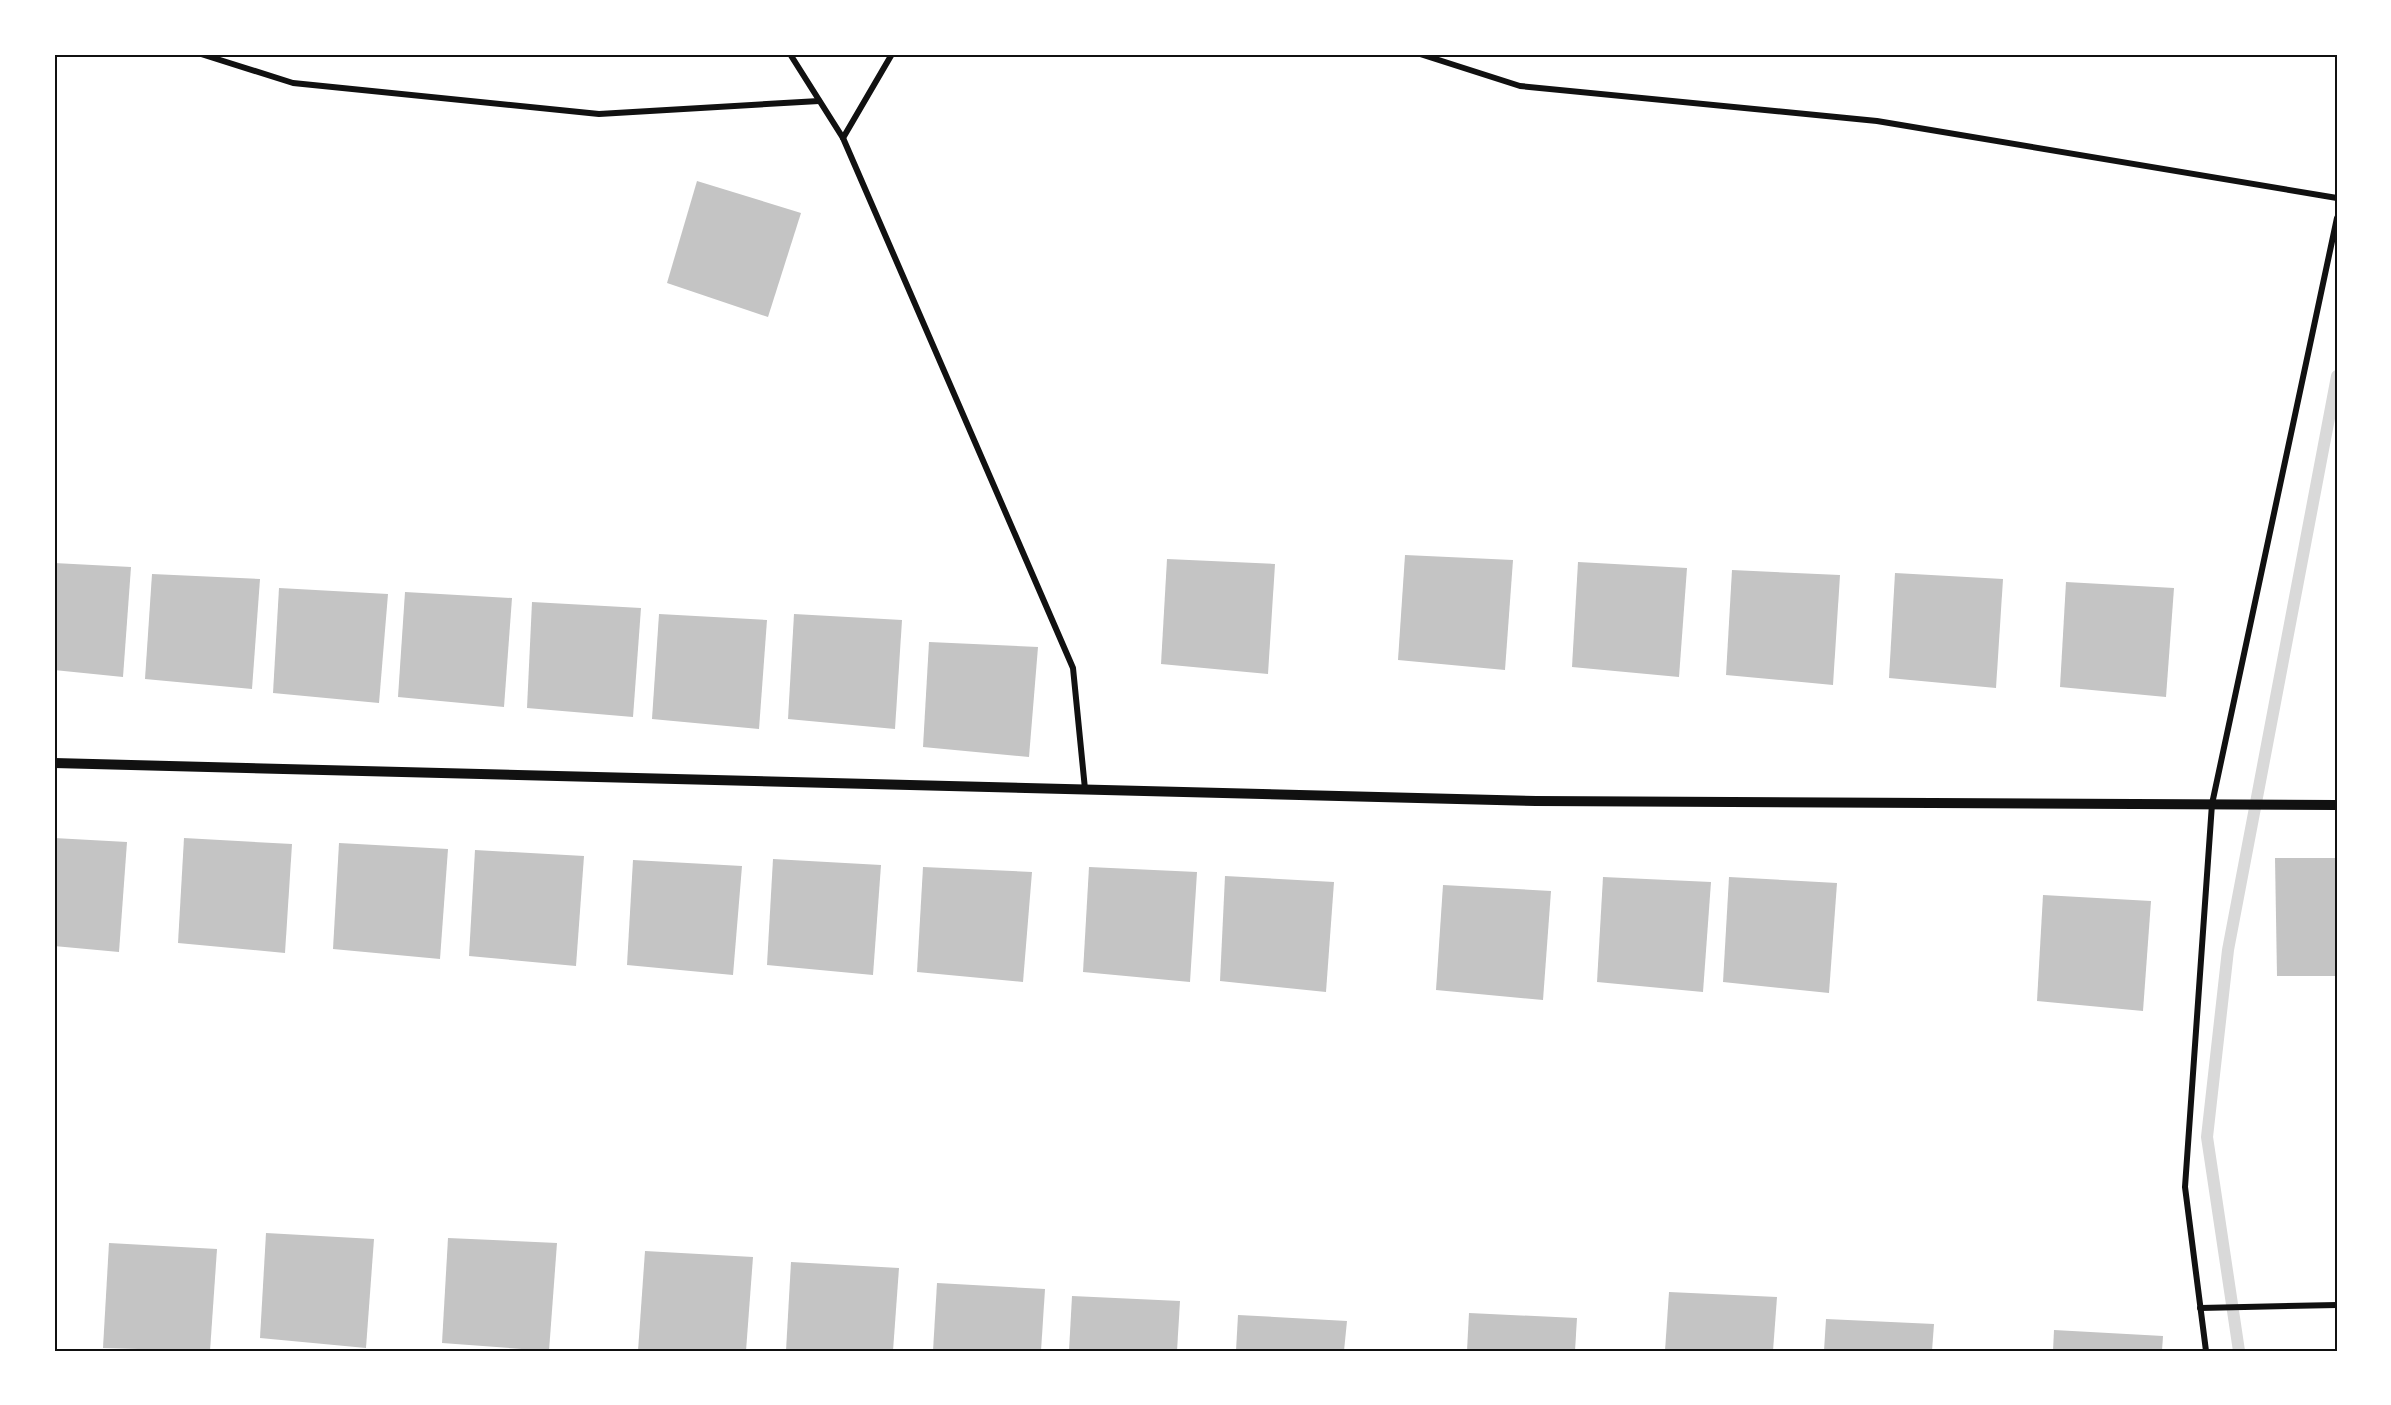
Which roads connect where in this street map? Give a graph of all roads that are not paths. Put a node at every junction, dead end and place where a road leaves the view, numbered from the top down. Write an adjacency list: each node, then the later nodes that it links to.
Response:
1 (201, 54): 5 (street)
2 (790, 54): 5 (street)
3 (892, 54): 6 (street)
4 (1420, 54): 7 (street)
5 (819, 100): 6 (street)
6 (843, 138): 10 (street)
7 (2337, 198)
8 (2337, 218): 11 (street)
9 (54, 763): 10 (street)
10 (1085, 789): 11 (street)
11 (2212, 804): 12 (street); 14 (street)
12 (2337, 805)
13 (2337, 1305): 14 (street)
14 (2200, 1308): 15 (street)
15 (2206, 1351)

